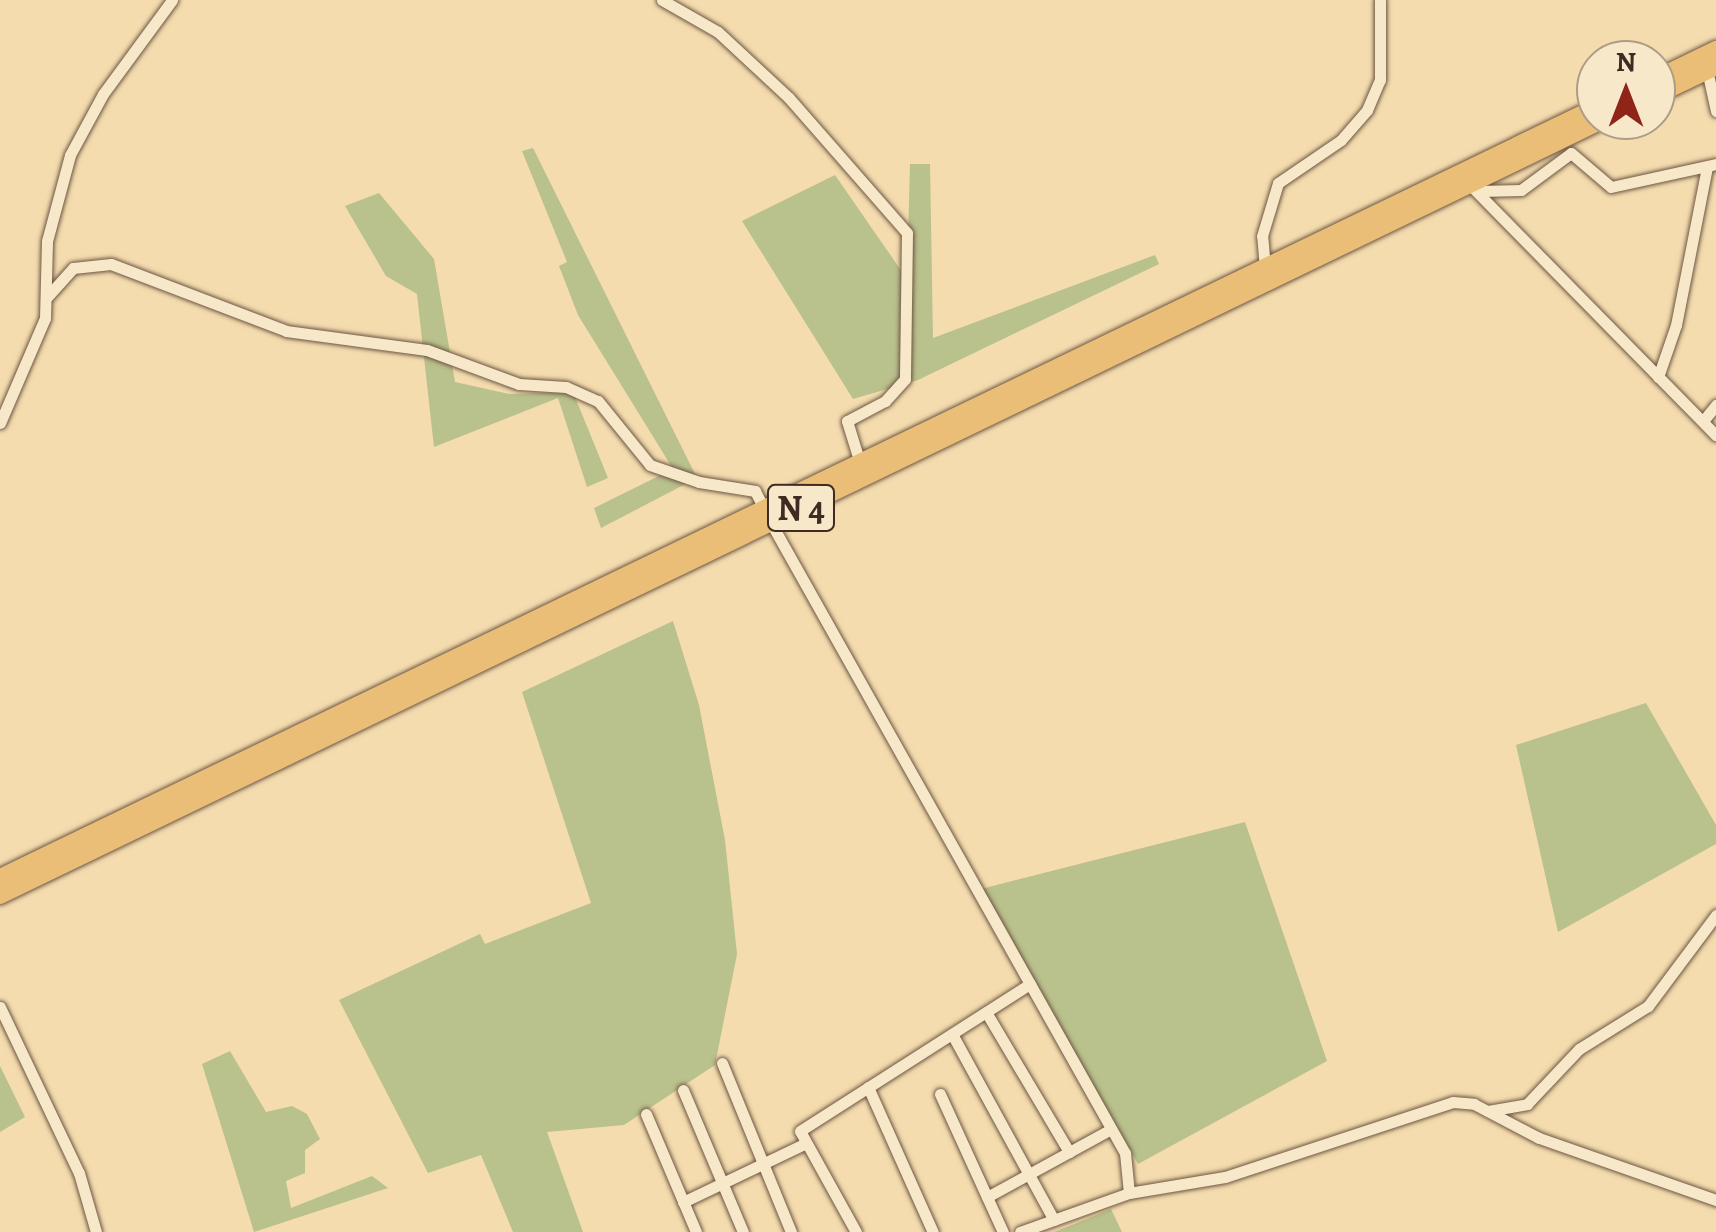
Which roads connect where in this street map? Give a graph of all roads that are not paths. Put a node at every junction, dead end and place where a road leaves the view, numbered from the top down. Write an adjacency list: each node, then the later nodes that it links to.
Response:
1 (172, 0): 14 (street)
2 (662, 0): 20 (street)
3 (1380, 0): 13 (street)
4 (1716, 50): 6 (highway)
5 (1712, 68): 7 (highway); 8 (street)
6 (1676, 69)
7 (1676, 85)
8 (1716, 110)
9 (1576, 118): 13 (highway, N 4)
10 (1576, 134): 12 (highway, N 4)
11 (1712, 165): 12 (street); 15 (street)
12 (1474, 188): 15 (street); 21 (highway, N 4)
13 (1265, 268): 20 (highway, N 4)
14 (47, 297): 18 (street); 21 (street)
15 (1658, 377): 17 (street)
16 (1716, 405): 17 (street)
17 (1702, 422): 19 (street)
18 (0, 423)
19 (1716, 435)
20 (860, 463): 21 (highway, N 4)
21 (767, 516): 22 (highway, N 4); 23 (highway, N 4); 25 (street)
22 (0, 878)
23 (0, 895)
24 (1716, 915): 33 (street)
25 (1030, 984): 27 (street); 35 (street)
26 (0, 1007): 46 (street)
27 (986, 1012): 28 (street); 37 (street)
28 (952, 1034): 30 (street); 39 (street)
29 (722, 1063): 38 (street)
30 (868, 1087): 36 (street); 51 (street)
31 (683, 1090): 40 (street)
32 (940, 1094): 42 (street)
33 (1488, 1111): 41 (street); 43 (street)
34 (646, 1114): 44 (street)
35 (1111, 1129): 37 (street); 41 (street)
36 (806, 1143): 38 (street); 50 (street)
37 (1069, 1152): 39 (street)
38 (763, 1164): 40 (street); 49 (street)
39 (1029, 1174): 42 (street); 45 (street)
40 (722, 1184): 44 (street); 48 (street)
41 (1128, 1193): 45 (street)
42 (987, 1197): 52 (street)
43 (1716, 1200)
44 (683, 1202): 47 (street)
45 (1054, 1220): 53 (street)
46 (96, 1232)
47 (696, 1232)
48 (742, 1232)
49 (792, 1232)
50 (856, 1232)
51 (933, 1232)
52 (1003, 1232)
53 (1022, 1232)

